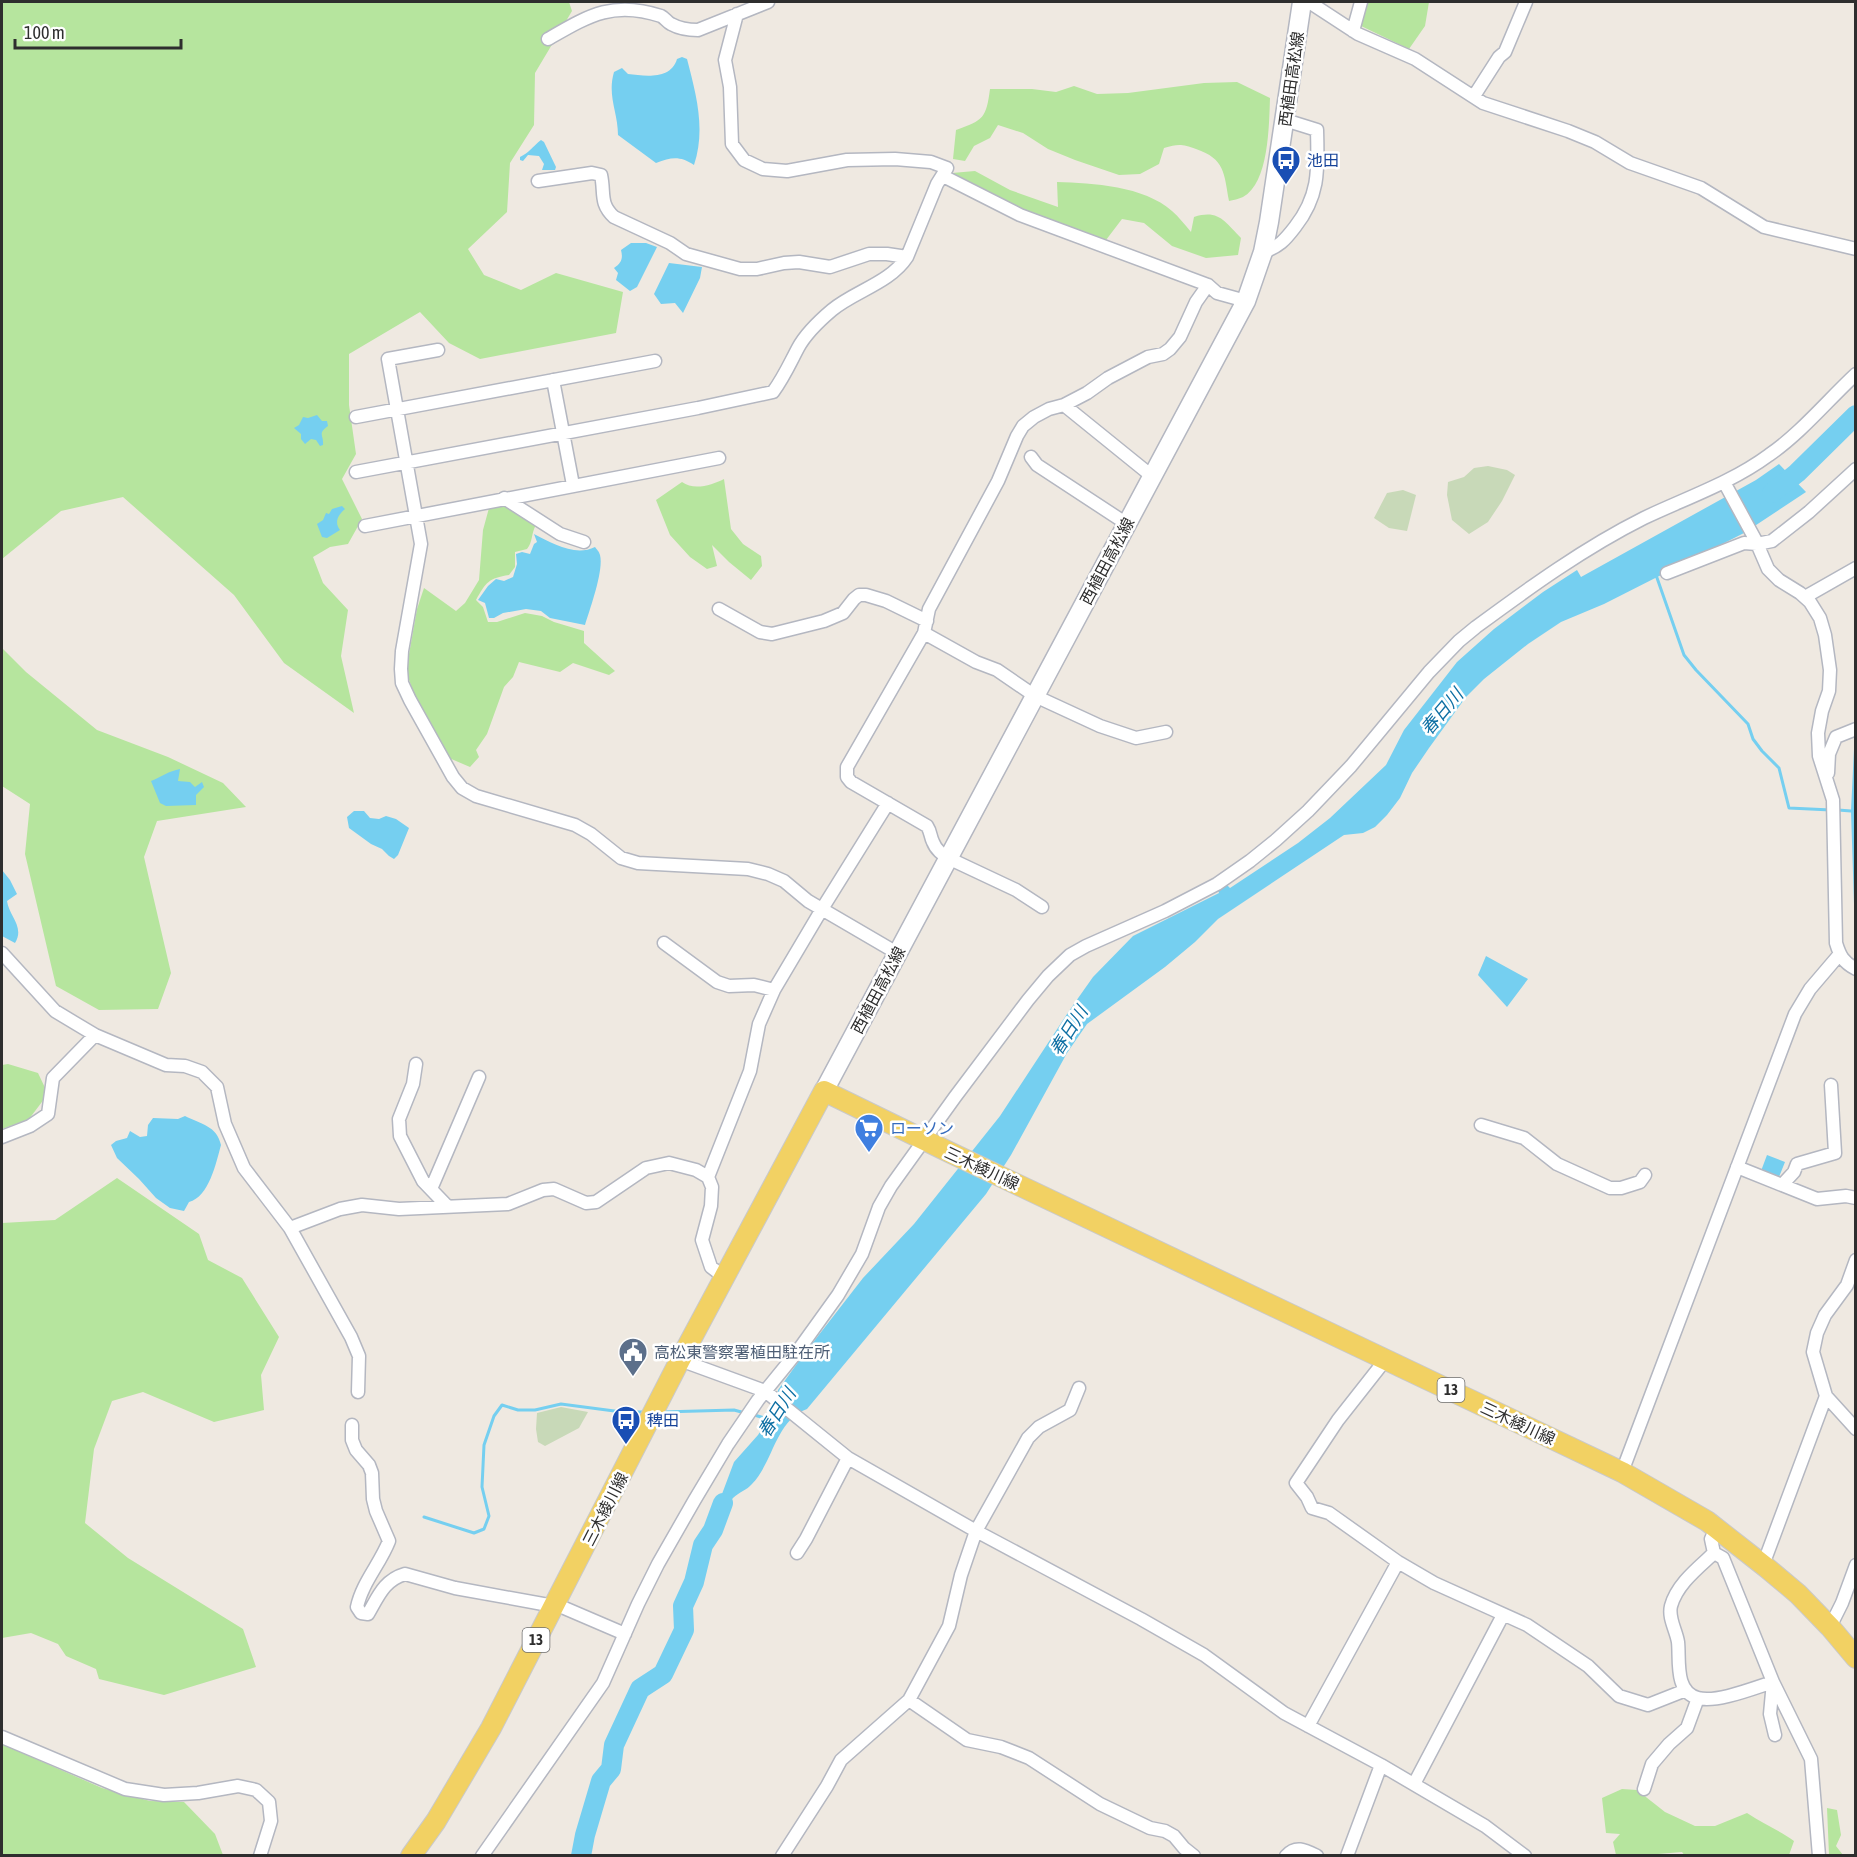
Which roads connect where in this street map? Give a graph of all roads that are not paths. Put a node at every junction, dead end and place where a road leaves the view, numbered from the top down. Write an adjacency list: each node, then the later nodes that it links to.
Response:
1 (768, 2): 6 (street)
2 (1302, 2): 10 (main road, 西植田高松線)
3 (1309, 2): 7 (street)
4 (1361, 2): 7 (street)
5 (1526, 2): 9 (street)
6 (741, 9): 8 (street); 11 (street)
7 (1353, 31): 9 (street)
8 (548, 39)
9 (1474, 96): 13 (street)
10 (1285, 120): 14 (main road, 西植田高松線); 14 (street)
11 (943, 176): 15 (street); 16 (street)
12 (538, 181): 15 (street)
13 (1856, 249)
14 (1263, 252): 17 (main road, 西植田高松線)
15 (907, 257): 25 (street)
16 (1208, 285): 17 (street); 22 (street)
17 (1246, 301): 31 (main road, 西植田高松線)
18 (438, 350): 23 (street)
19 (655, 361): 21 (street)
20 (1856, 374): 32 (street)
21 (553, 380): 23 (street); 25 (street)
22 (1064, 405): 31 (street); 44 (street)
23 (397, 410): 24 (street); 28 (street)
24 (356, 417)
25 (563, 433): 28 (street); 33 (street)
26 (719, 458): 33 (street)
27 (1031, 458): 36 (street)
28 (406, 463): 30 (street); 35 (street)
29 (1856, 469): 38 (street)
30 (356, 472)
31 (1153, 477): 36 (main road, 西植田高松線)
32 (1725, 484): 38 (street); 67 (street)
33 (573, 485): 34 (street)
34 (504, 498): 35 (street); 39 (street)
35 (416, 516): 37 (street); 53 (street)
36 (1128, 524): 46 (main road, 西植田高松線)
37 (365, 525)
38 (1756, 541): 41 (street); 42 (street)
39 (584, 542)
40 (1856, 568): 42 (street)
41 (1667, 573)
42 (1805, 597): 49 (street)
43 (719, 609): 44 (street)
44 (927, 621): 45 (street)
45 (924, 633): 46 (street); 50 (street)
46 (1035, 696): 48 (street); 51 (main road, 西植田高松線)
47 (1856, 729): 49 (street)
48 (1166, 732)
49 (1827, 780): 57 (street)
50 (888, 803): 51 (street); 53 (street)
51 (948, 858): 52 (street); 56 (main road, 西植田高松線)
52 (1042, 907)
53 (822, 909): 56 (street); 59 (street)
54 (664, 943): 59 (street)
55 (2, 953): 60 (street)
56 (897, 953): 64 (main road, 西植田高松線)
57 (1839, 955): 58 (street); 68 (street)
58 (1856, 969)
59 (774, 990): 70 (street)
60 (95, 1035): 66 (street); 75 (street)
61 (416, 1064): 72 (street)
62 (479, 1077): 72 (street)
63 (1831, 1085): 71 (street)
64 (824, 1091): 67 (main road, 三木綾川線 / 13); 77 (main road, 三木綾川線 / 13)
65 (1481, 1125): 69 (street)
66 (2, 1137)
67 (925, 1140): 78 (main road, 三木綾川線 / 13); 82 (street)
68 (1737, 1167): 71 (street); 87 (street)
69 (1645, 1175)
70 (708, 1177): 74 (street); 77 (street)
71 (1782, 1185): 73 (street)
72 (431, 1189): 74 (street)
73 (1856, 1198)
74 (448, 1207): 75 (street)
75 (290, 1228): 81 (street)
76 (1856, 1260): 83 (street)
77 (724, 1277): 79 (main road, 三木綾川線 / 13)
78 (1386, 1359): 87 (main road, 三木綾川線 / 13); 92 (street)
79 (680, 1360): 82 (street); 95 (main road, 三木綾川線 / 13)
80 (1079, 1388): 89 (street)
81 (357, 1392)
82 (767, 1393): 86 (street); 98 (street)
83 (1826, 1396): 85 (street); 93 (street)
84 (352, 1425): 95 (street)
85 (1856, 1429)
86 (848, 1458): 89 (street); 90 (street)
87 (1622, 1472): 88 (main road, 三木綾川線 / 13)
88 (1716, 1528): 91 (street); 93 (main road, 三木綾川線 / 13)
89 (976, 1531): 103 (street); 104 (street)
90 (797, 1552)
91 (1714, 1553): 100 (street); 101 (street)
92 (1398, 1562): 96 (street); 104 (street)
93 (1762, 1565): 97 (main road, 三木綾川線 / 13)
94 (1856, 1565): 97 (street)
95 (555, 1605): 98 (street); 112 (main road, 三木綾川線 / 13)
96 (1503, 1615): 101 (street); 108 (street)
97 (1830, 1627): 99 (main road, 三木綾川線 / 13)
98 (625, 1634): 113 (street)
99 (1856, 1658)
100 (1773, 1683): 102 (street); 105 (street); 119 (street)
101 (1686, 1690): 102 (street)
102 (1698, 1698): 109 (street)
103 (909, 1700): 110 (street); 114 (street)
104 (1308, 1726): 107 (street)
105 (1775, 1735)
106 (2, 1737): 111 (street)
107 (1381, 1765): 108 (street); 117 (street)
108 (1414, 1784): 118 (street)
109 (1644, 1789)
110 (787, 1854)
111 (260, 1856)
112 (411, 1856)
113 (482, 1856)
114 (1194, 1856)
115 (1286, 1856): 116 (street)
116 (1317, 1856)
117 (1347, 1856)
118 (1525, 1856)
119 (1819, 1856)

